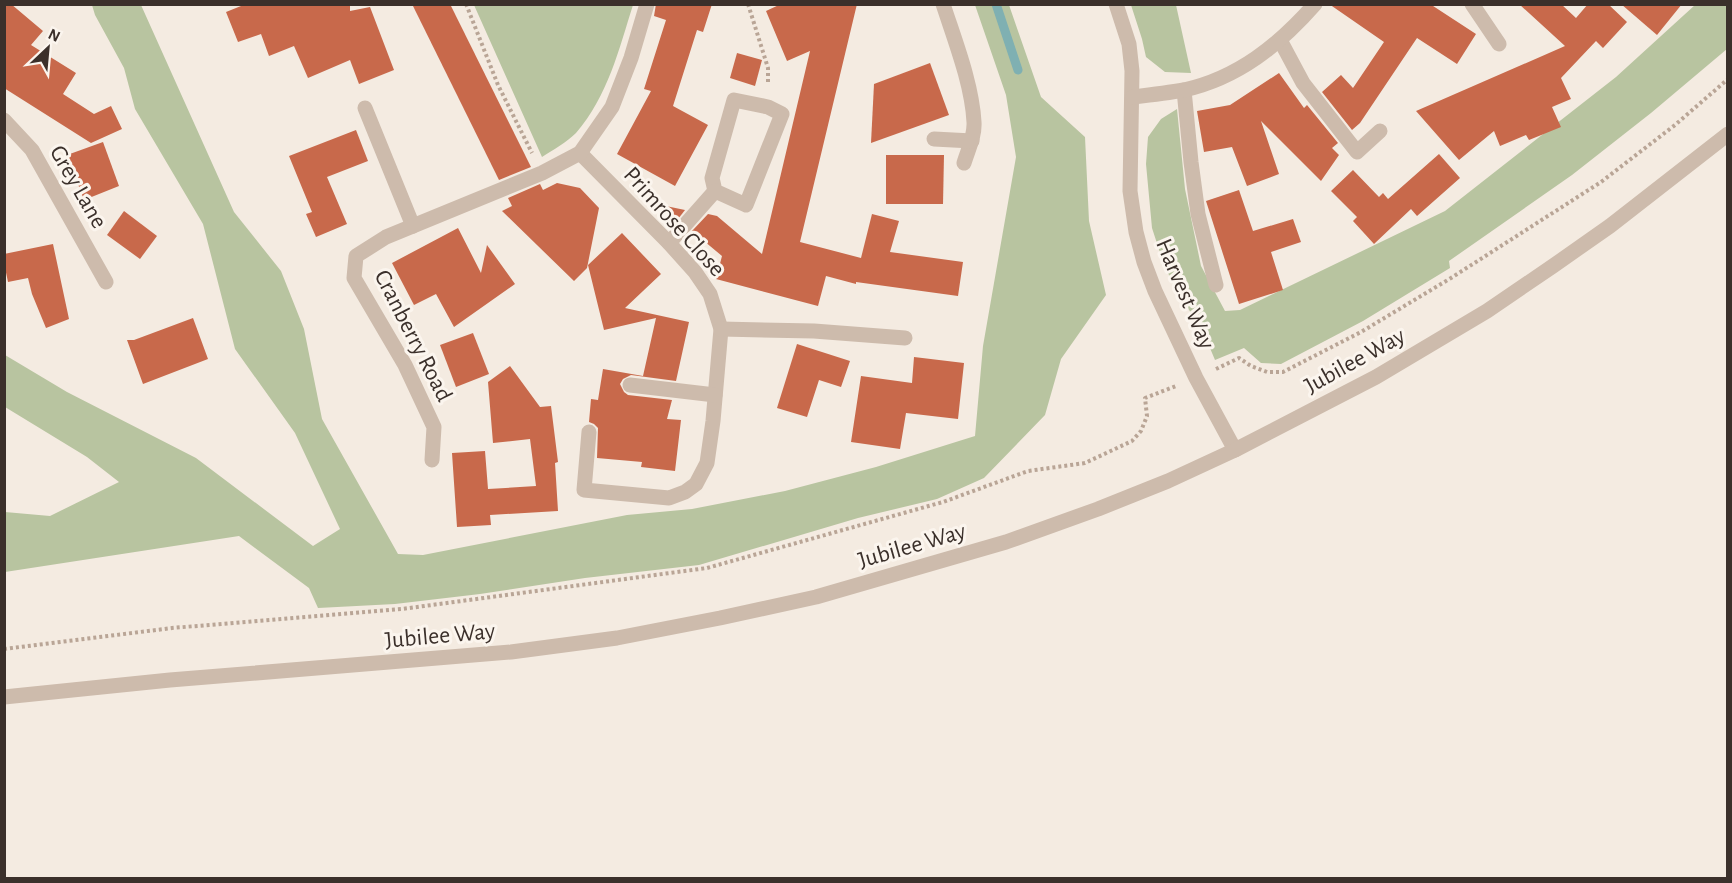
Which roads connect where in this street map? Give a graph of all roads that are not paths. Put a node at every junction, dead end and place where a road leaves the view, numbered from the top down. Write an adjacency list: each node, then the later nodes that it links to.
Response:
1 (647, 4): 16 (street, Cranberry Road)
2 (943, 4): 15 (street)
3 (1116, 4): 9 (street, Harvest Way)
4 (1315, 4): 6 (street)
5 (1472, 4): 7 (street)
6 (1280, 40): 8 (street); 12 (street)
7 (1499, 44)
8 (1184, 90): 9 (street); 22 (street)
9 (1133, 97): 28 (street, Harvest Way)
10 (365, 108): 19 (street)
11 (4, 120): 21 (street, Grey Lane)
12 (1380, 131)
13 (1728, 134): 28 (street, Jubilee Way)
14 (934, 139): 15 (street)
15 (972, 141): 17 (street)
16 (580, 153): 19 (street, Cranberry Road); 20 (street, Primrose Close)
17 (964, 163)
18 (715, 191): 18 (street); 20 (street)
19 (413, 226): 29 (street, Cranberry Road)
20 (669, 243): 23 (street, Primrose Close)
21 (106, 282)
22 (1216, 285)
23 (721, 329): 24 (street); 26 (street, Primrose Close)
24 (905, 338)
25 (630, 385): 26 (street)
26 (715, 395): 27 (street, Primrose Close)
27 (589, 432)
28 (1235, 450): 30 (street, Jubilee Way)
29 (432, 460)
30 (4, 697)

